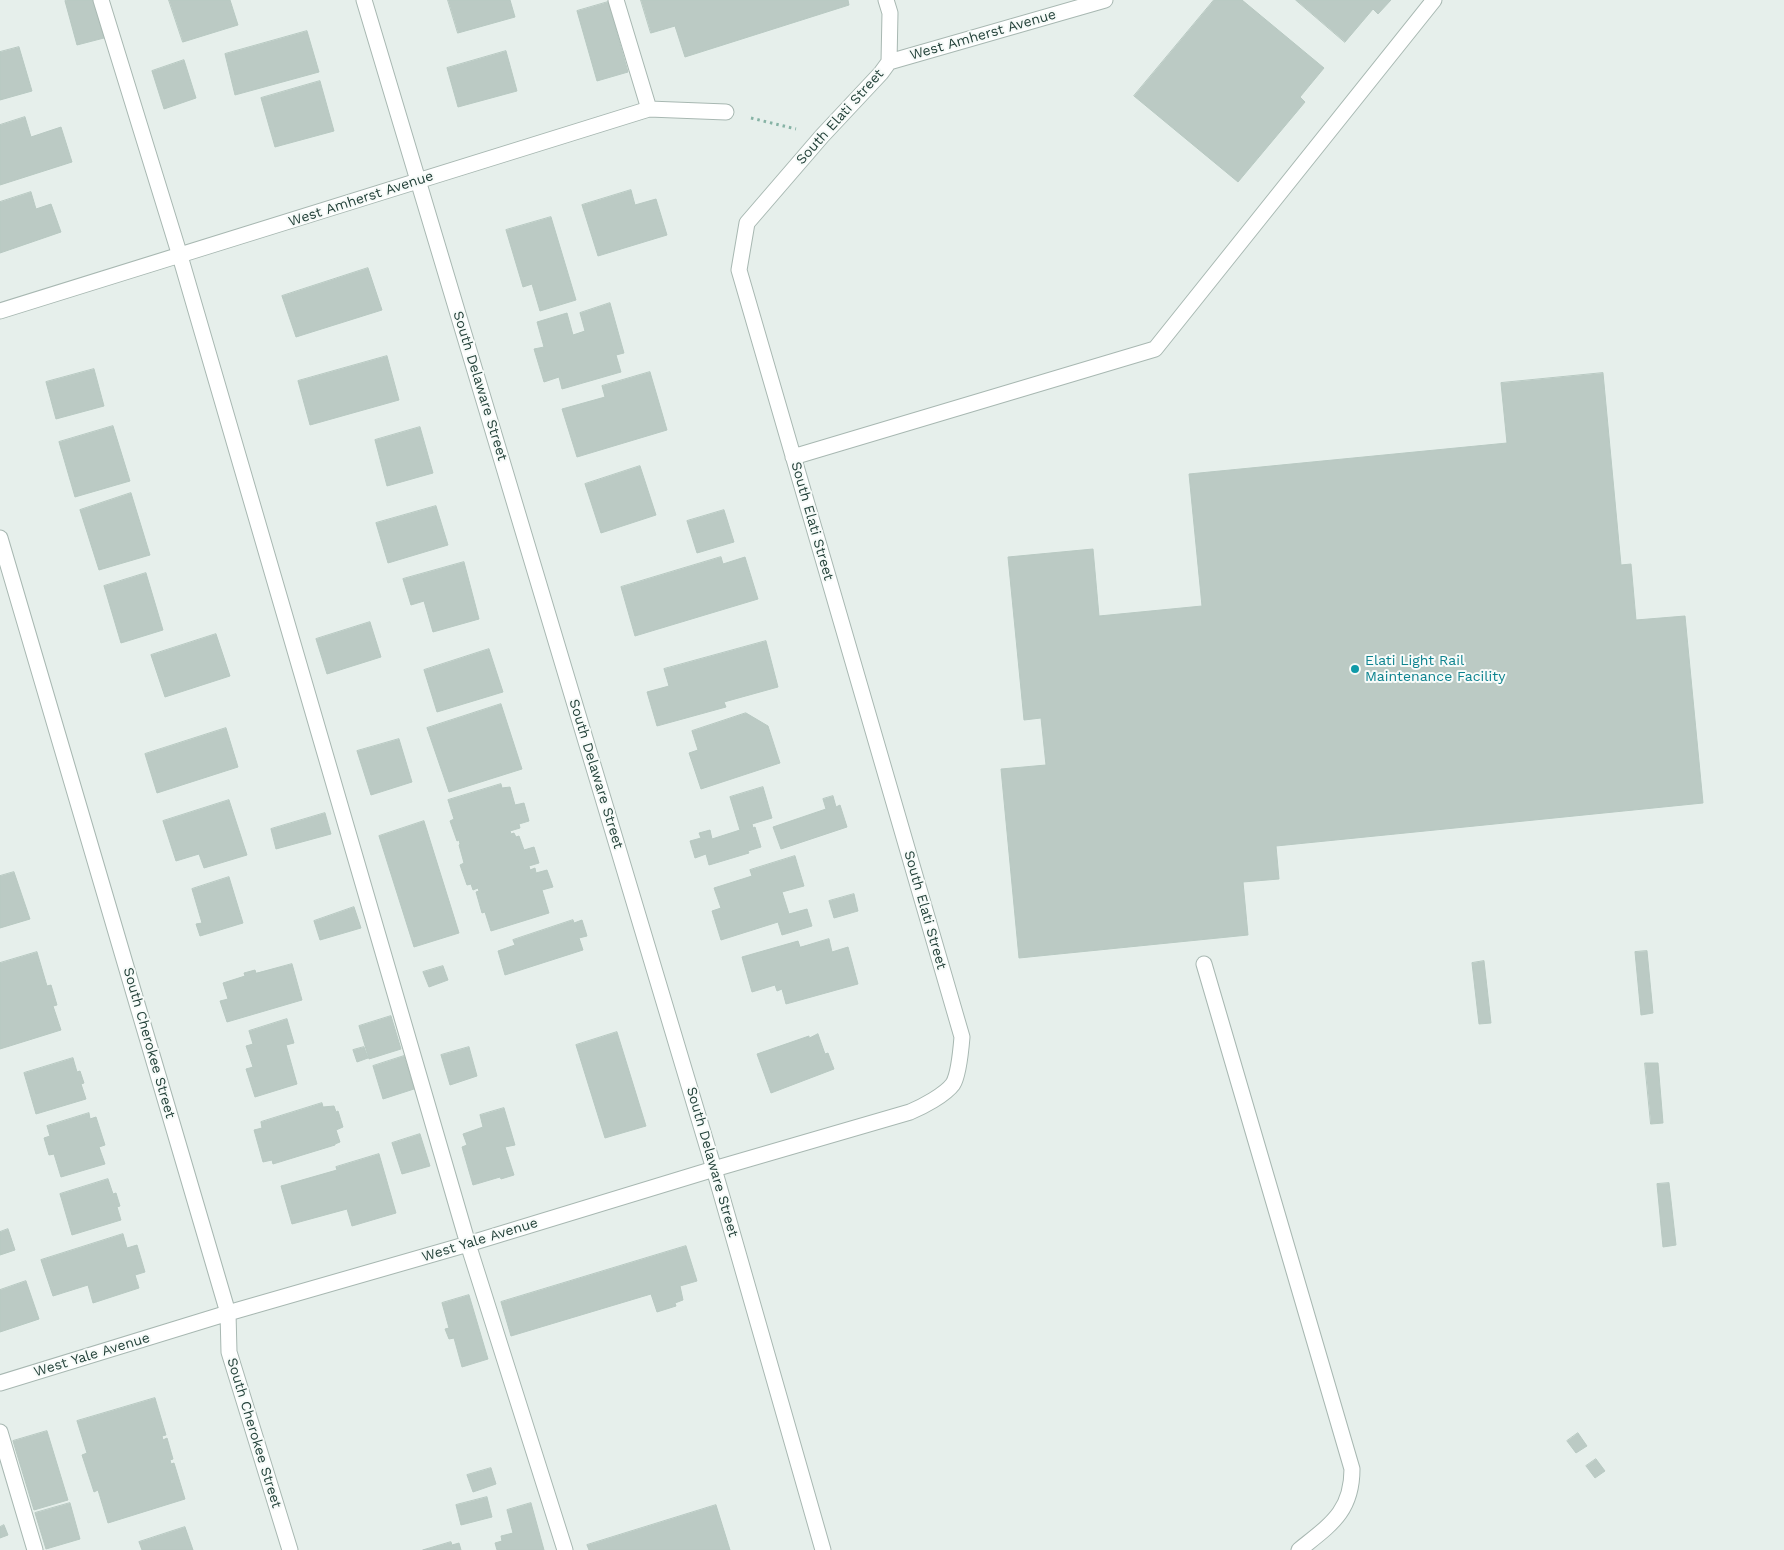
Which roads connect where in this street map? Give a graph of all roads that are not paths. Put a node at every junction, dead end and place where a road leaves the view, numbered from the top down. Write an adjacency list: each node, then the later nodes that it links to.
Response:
1 (101, 0): 11 (street)
2 (364, 0): 10 (street, South Delaware Street)
3 (616, 0): 8 (street)
4 (886, 0): 7 (street, South Elati Street)
5 (1106, 0): 7 (street, West Amherst Avenue)
6 (1434, 0): 13 (street)
7 (889, 62): 13 (street, South Elati Street)
8 (649, 108): 9 (street, West Amherst Avenue); 10 (street, West Amherst Avenue)
9 (726, 112)
10 (418, 180): 11 (street, West Amherst Avenue); 17 (street, South Delaware Street)
11 (180, 256): 12 (street, West Amherst Avenue); 18 (street)
12 (0, 311)
13 (793, 457): 16 (street, South Elati Street)
14 (0, 538): 19 (street, South Cherokee Street)
15 (1204, 964): 26 (street)
16 (953, 1084): 17 (street, West Yale Avenue)
17 (714, 1169): 18 (street, West Yale Avenue); 25 (street, South Delaware Street)
18 (468, 1244): 19 (street, West Yale Avenue); 24 (street)
19 (228, 1313): 20 (street, West Yale Avenue); 23 (street, South Cherokee Street)
20 (0, 1383)
21 (0, 1432): 22 (street)
22 (35, 1550)
23 (290, 1550)
24 (565, 1550)
25 (823, 1550)
26 (1299, 1550)

